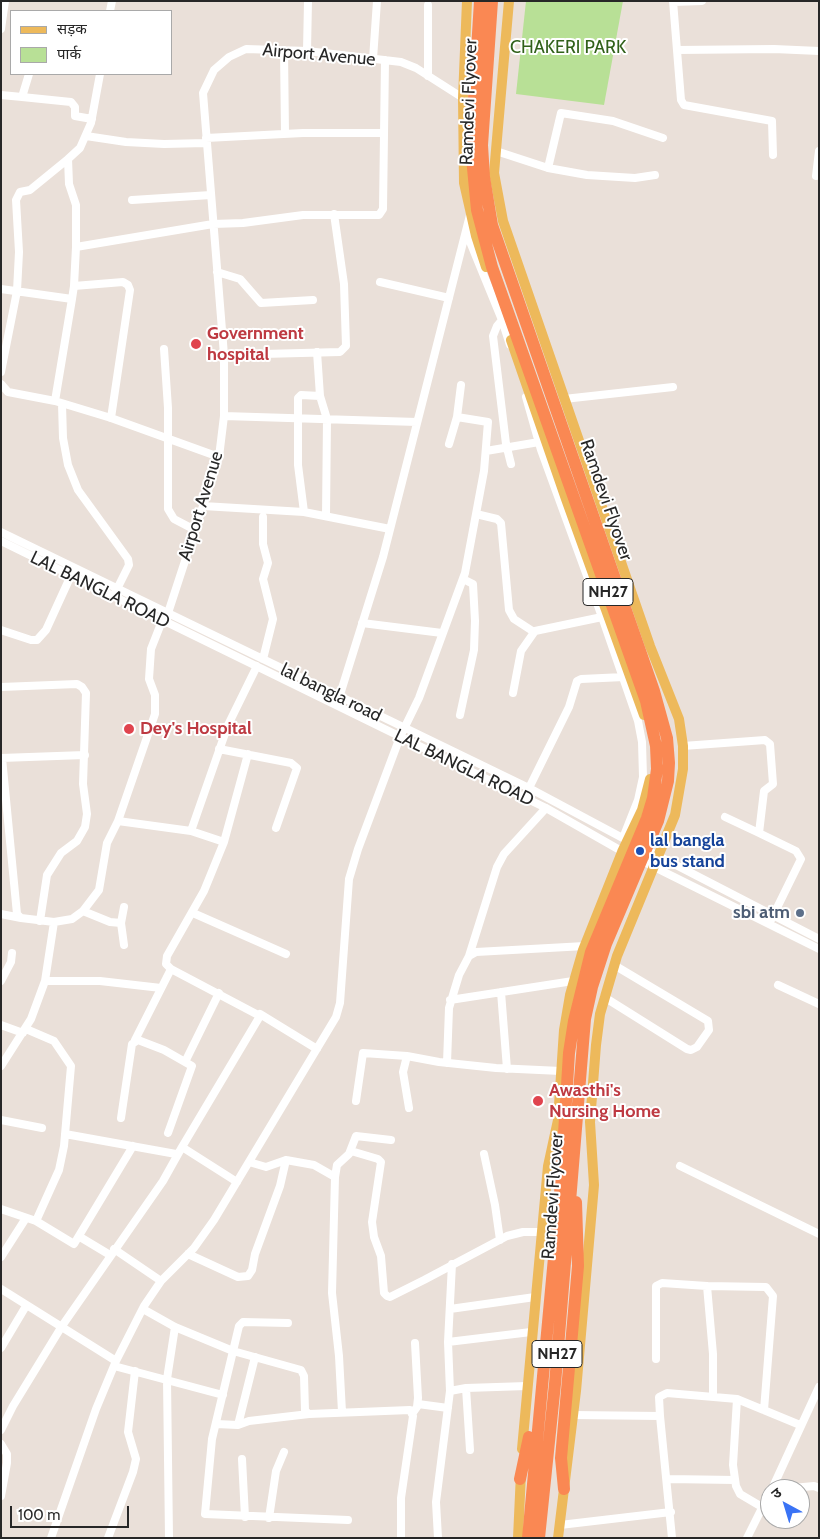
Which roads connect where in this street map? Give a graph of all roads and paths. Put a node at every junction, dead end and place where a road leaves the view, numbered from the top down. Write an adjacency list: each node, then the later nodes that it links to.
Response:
1 (5, 1): 11 (street)
2 (308, 1): 14 (street)
3 (377, 1): 16 (street)
4 (467, 1): 23 (main road)
5 (480, 1): 186 (highway, Ramdevi Flyover / NH27)
6 (492, 1): 183 (highway, Ramdevi Flyover / NH27)
7 (509, 1): 31 (main road)
8 (702, 1): 9 (street)
9 (673, 2): 13 (street)
10 (428, 5): 20 (street)
11 (1, 28)
12 (284, 50): 14 (street, Airport Avenue); 26 (street); 29 (street, Airport Avenue)
13 (677, 50): 15 (street); 32 (street)
14 (307, 51): 16 (street, Airport Avenue)
15 (819, 51)
16 (373, 59): 17 (street, Airport Avenue)
17 (385, 60): 20 (street, Airport Avenue); 25 (street)
18 (29, 75): 22 (street)
19 (100, 75): 24 (street)
20 (428, 76): 23 (street, Airport Avenue)
21 (1, 94): 22 (street)
22 (22, 97): 24 (street)
23 (463, 98): 39 (main road)
24 (92, 120): 27 (street)
25 (383, 133): 26 (street); 40 (street)
26 (285, 134): 29 (street)
27 (86, 136): 29 (street); 33 (street)
28 (663, 138): 34 (street)
29 (206, 140): 37 (street, Airport Avenue)
30 (819, 150): 36 (street)
31 (496, 151): 34 (street); 62 (main road)
32 (773, 155)
33 (68, 159): 43 (street); 48 (street)
34 (548, 168): 35 (street)
35 (655, 174)
36 (816, 176)
37 (211, 195): 38 (street); 41 (street, Airport Avenue)
38 (132, 200)
39 (471, 213): 42 (street); 118 (main road)
40 (334, 214): 41 (street); 54 (street)
41 (213, 224): 43 (street); 44 (street, Airport Avenue)
42 (466, 232): 49 (street); 52 (street)
43 (76, 248): 46 (street)
44 (218, 272): 51 (street); 55 (street, Airport Avenue)
45 (380, 282): 49 (street)
46 (74, 286): 50 (street); 67 (street)
47 (1, 289): 48 (street)
48 (17, 290): 50 (street); 56 (street)
49 (449, 298): 69 (street)
50 (72, 299): 63 (street)
51 (312, 300)
52 (502, 320): 71 (street); 73 (street)
53 (164, 349): 70 (street)
54 (317, 352): 55 (street); 61 (street)
55 (224, 355): 64 (street, Airport Avenue)
56 (2, 360): 57 (street)
57 (1, 372)
58 (1, 384): 63 (street)
59 (462, 385): 66 (street)
60 (673, 387): 62 (street)
61 (320, 396): 65 (street); 68 (street)
62 (564, 399): 106 (main road)
63 (58, 403): 67 (street); 88 (street)
64 (224, 416): 65 (street); 75 (street, Airport Avenue)
65 (297, 417): 68 (street); 78 (street)
66 (457, 417): 72 (street); 74 (street)
67 (111, 418): 70 (street)
68 (327, 419): 69 (street); 80 (street)
69 (418, 422): 82 (street)
70 (168, 439): 75 (street); 83 (street)
71 (539, 442): 73 (street); 91 (street)
72 (449, 444)
73 (507, 448): 74 (street); 76 (street)
74 (486, 451): 79 (street)
75 (218, 457): 77 (street, Airport Avenue)
76 (511, 464)
77 (203, 506): 78 (street); 83 (street, Airport Avenue)
78 (304, 512): 80 (street)
79 (476, 514): 87 (street); 96 (street)
80 (326, 516): 82 (street)
81 (263, 517): 97 (street)
82 (390, 529): 93 (street)
83 (195, 530): 90 (street, Airport Avenue)
84 (2, 537): 85 (street, lal bangla road); 86 (street, LAL BANGLA ROAD)
85 (74, 567): 86 (street); 88 (street, lal bangla road)
86 (71, 576): 89 (street, LAL BANGLA ROAD); 94 (street)
87 (463, 579): 95 (street); 103 (street)
88 (117, 588): 89 (street); 90 (street, lal bangla road)
89 (114, 597): 92 (street, LAL BANGLA ROAD)
90 (168, 613): 92 (street, Airport Avenue); 97 (street, lal bangla road)
91 (602, 617): 96 (street); 99 (street)
92 (162, 621): 98 (street, LAL BANGLA ROAD); 114 (street, Airport Avenue)
93 (362, 623): 95 (street); 102 (street)
94 (1, 630)
95 (442, 632): 104 (street)
96 (534, 632): 101 (street)
97 (263, 659): 102 (street, lal bangla road)
98 (257, 666): 102 (street, LAL BANGLA ROAD); 107 (street)
99 (624, 677): 111 (street); 118 (street)
100 (1, 686): 109 (street)
101 (513, 693)
102 (338, 701): 104 (street, lal bangla road); 105 (street, LAL BANGLA ROAD)
103 (460, 715)
104 (404, 728): 105 (street); 111 (street, lal bangla road)
105 (400, 737): 112 (street, LAL BANGLA ROAD); 160 (street)
106 (683, 746): 117 (street); 121 (main road)
107 (219, 749): 108 (street); 116 (street)
108 (248, 754): 115 (street); 119 (street)
109 (85, 755): 110 (street); 131 (street)
110 (2, 758): 130 (street)
111 (529, 788): 118 (street, lal bangla road)
112 (546, 808): 120 (street, LAL BANGLA ROAD); 143 (street)
113 (725, 817): 117 (street)
114 (118, 821): 116 (street); 126 (street, Airport Avenue)
115 (276, 828)
116 (191, 831): 119 (street)
117 (759, 833): 129 (street)
118 (625, 839): 120 (main road); 121 (street, lal bangla road)
119 (224, 842): 127 (street)
120 (622, 852): 122 (street, LAL BANGLA ROAD); 139 (main road)
121 (660, 855): 122 (main road); 123 (street, lal bangla road)
122 (655, 867): 124 (street, LAL BANGLA ROAD); 144 (main road)
123 (715, 884): 124 (street); 129 (street, lal bangla road)
124 (709, 894): 134 (street, LAL BANGLA ROAD)
125 (124, 907): 133 (street)
126 (83, 911): 132 (street, Airport Avenue); 133 (street)
127 (193, 913): 142 (street); 145 (street)
128 (1, 914): 130 (street, Airport Avenue)
129 (773, 915): 134 (street); 135 (street, lal bangla road)
130 (21, 918): 131 (street, Airport Avenue)
131 (40, 921): 132 (street, Airport Avenue)
132 (54, 922): 148 (street)
133 (121, 923): 138 (street)
134 (768, 924): 136 (street, LAL BANGLA ROAD)
135 (796, 927): 136 (street); 137 (street, lal bangla road)
136 (792, 935): 140 (street, LAL BANGLA ROAD)
137 (819, 938)
138 (124, 945)
139 (585, 946): 143 (street); 147 (main road)
140 (819, 949)
141 (12, 953): 146 (street)
142 (286, 954)
143 (469, 956): 154 (street)
144 (614, 965): 153 (main road); 153 (street)
145 (171, 969): 150 (street); 152 (street)
146 (1, 981)
147 (573, 981): 151 (street); 166 (main road)
148 (45, 982): 150 (street); 158 (street)
149 (778, 985): 155 (street)
150 (161, 988): 159 (street)
151 (501, 992): 154 (street); 165 (street)
152 (219, 994): 156 (street); 162 (street)
153 (604, 997): 231 (main road)
154 (450, 1000): 163 (street)
155 (819, 1004)
156 (260, 1014): 160 (street); 176 (street)
157 (1, 1025): 158 (street)
158 (25, 1031): 164 (street); 173 (street)
159 (134, 1040): 162 (street); 169 (street)
160 (317, 1048): 181 (street)
161 (407, 1056): 163 (street); 167 (street); 168 (street)
162 (186, 1060): 172 (street)
163 (447, 1063): 165 (street)
164 (1, 1066)
165 (508, 1069): 166 (street)
166 (561, 1071): 190 (main road)
167 (356, 1101)
168 (409, 1108)
169 (121, 1118)
170 (1, 1120): 171 (street)
171 (42, 1128)
172 (168, 1133)
173 (65, 1134): 175 (street); 189 (street)
174 (391, 1140): 177 (street)
175 (133, 1146): 178 (street); 192 (street)
176 (182, 1147): 178 (street); 185 (street)
177 (352, 1151): 184 (street); 197 (street)
178 (176, 1154): 194 (street)
179 (484, 1154): 193 (street)
180 (286, 1160): 181 (street); 184 (street); 195 (street)
181 (249, 1162): 185 (street)
182 (680, 1166): 191 (street)
183 (574, 1170): 246 (highway); 262 (highway, Ramdevi Flyover / NH27)
184 (335, 1177): 228 (street)
185 (237, 1182): 195 (street)
186 (561, 1182): 242 (highway); 261 (highway, Ramdevi Flyover / NH27)
187 (1, 1209): 188 (street)
188 (26, 1218): 189 (street); 196 (street)
189 (36, 1221): 192 (street)
190 (541, 1232): 193 (street); 201 (main road)
191 (819, 1234)
192 (80, 1237): 194 (street)
193 (500, 1240): 197 (street)
194 (112, 1252): 198 (street); 206 (street)
195 (188, 1254): 198 (street)
196 (1, 1257)
197 (452, 1264): 204 (street)
198 (161, 1281): 203 (street)
199 (707, 1286): 214 (street); 223 (street); 227 (street)
200 (1, 1289): 202 (street)
201 (535, 1297): 204 (street); 208 (main road)
202 (26, 1306): 206 (street); 211 (street)
203 (143, 1309): 207 (street); 215 (street)
204 (450, 1309): 209 (street)
205 (288, 1323): 212 (street)
206 (62, 1326): 215 (street); 236 (street)
207 (175, 1327): 212 (street); 217 (street)
208 (531, 1332): 209 (street); 218 (main road)
209 (448, 1342): 221 (street)
210 (415, 1343): 225 (street)
211 (1, 1348)
212 (233, 1351): 213 (street); 222 (street)
213 (255, 1357): 229 (street); 235 (street)
214 (656, 1359)
215 (115, 1363): 216 (street); 255 (street)
216 (135, 1371): 217 (street); 256 (street)
217 (167, 1380): 222 (street); 257 (street)
218 (527, 1386): 220 (street); 242 (main road)
219 (819, 1387): 234 (street)
220 (466, 1388): 221 (street); 238 (street)
221 (450, 1391): 226 (street)
222 (222, 1395): 233 (street)
223 (713, 1396): 224 (street); 232 (street)
224 (737, 1399): 227 (street); 245 (street)
225 (418, 1404): 226 (street); 230 (street)
226 (448, 1408): 259 (street)
227 (764, 1410): 234 (street)
228 (342, 1412): 229 (street); 230 (street)
229 (309, 1414): 235 (street)
230 (412, 1414): 258 (street)
231 (573, 1415): 232 (street); 246 (main road)
232 (660, 1416): 243 (street)
233 (216, 1424): 235 (street); 251 (street)
234 (800, 1425): 244 (street)
235 (238, 1426)
236 (1, 1430)
237 (1, 1444): 241 (street)
238 (470, 1450)
239 (284, 1452): 252 (street)
240 (242, 1459): 251 (street)
241 (4, 1463): 247 (street)
242 (520, 1479): 260 (main road)
243 (668, 1479): 245 (street); 250 (street)
244 (776, 1479)
245 (735, 1480): 248 (street)
246 (564, 1489): 254 (main road)
247 (1, 1496)
248 (760, 1506)
249 (760, 1511): 265 (street)
250 (671, 1512): 254 (street); 264 (street)
251 (245, 1517): 252 (street)
252 (269, 1518): 253 (street)
253 (348, 1520)
254 (560, 1525): 263 (main road)
255 (51, 1538)
256 (108, 1538)
257 (169, 1538)
258 (401, 1538)
259 (438, 1538)
260 (518, 1538)
261 (528, 1538)
262 (539, 1538)
263 (558, 1538)
264 (672, 1538)
265 (747, 1538)

